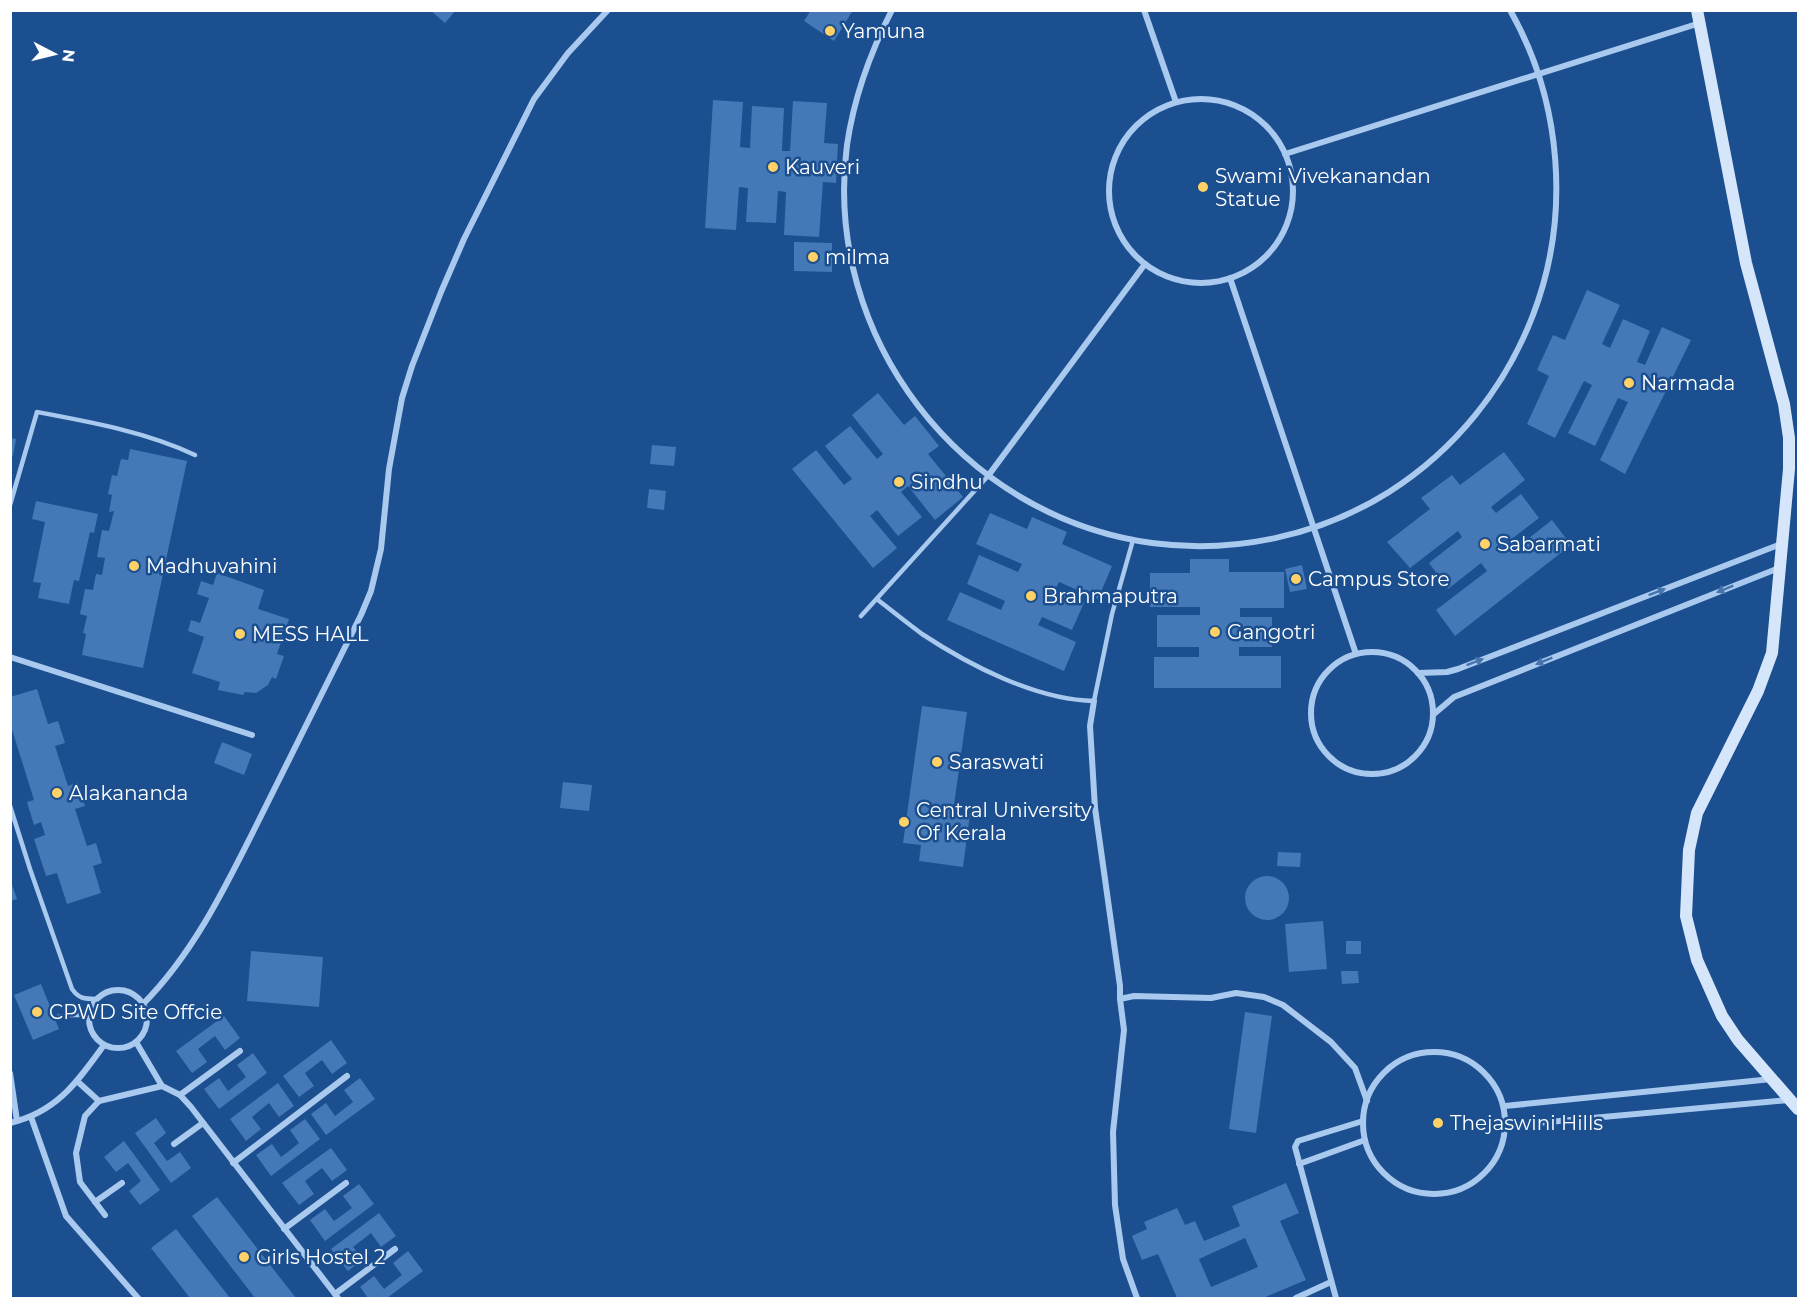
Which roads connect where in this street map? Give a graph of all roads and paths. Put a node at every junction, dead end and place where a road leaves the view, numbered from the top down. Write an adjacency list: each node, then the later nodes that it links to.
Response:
1 (609, 10): 29 (street)
2 (892, 10): 12 (street)
3 (1144, 10): 7 (street)
4 (1510, 10): 6 (street)
5 (1699, 17): 6 (street); 16 (main road)
6 (1539, 75): 8 (street); 14 (street)
7 (1176, 102): 8 (street); 9 (street)
8 (1285, 154): 10 (street)
9 (1145, 264): 10 (street); 12 (street)
10 (1230, 278): 14 (street)
11 (195, 455): 13 (lane)
12 (988, 476): 15 (street); 18 (lane)
13 (10, 505)
14 (1313, 528): 15 (street); 20 (street)
15 (1133, 540): 23 (lane)
16 (1781, 544): 17 (main road); 22 (street, one-way to 16)
17 (1779, 568): 24 (street, one-way to 24); 37 (main road)
18 (878, 600): 19 (lane); 23 (lane)
19 (861, 616)
20 (1356, 654): 22 (street); 24 (street)
21 (10, 657): 25 (street)
22 (1418, 673): 24 (street)
23 (1094, 701): 28 (street)
24 (1434, 714)
25 (252, 735)
26 (10, 806): 27 (lane)
27 (96, 999): 29 (street); 30 (street)
28 (1120, 999): 42 (street); 63 (street)
29 (143, 1005): 32 (street)
30 (88, 1015): 31 (lane); 33 (street)
31 (58, 1017)
32 (136, 1042): 33 (street); 39 (street)
33 (104, 1045): 38 (street)
34 (240, 1051): 40 (street)
35 (10, 1072): 47 (street)
36 (347, 1076): 52 (street)
37 (1772, 1079): 43 (main road); 44 (street)
38 (77, 1081): 41 (street); 45 (street)
39 (162, 1086): 40 (street); 41 (street)
40 (180, 1095): 48 (street)
41 (99, 1101): 56 (street)
42 (1367, 1101): 44 (street); 46 (street)
43 (1794, 1104): 49 (street)
44 (1505, 1106): 49 (street)
45 (31, 1117): 47 (street); 62 (street)
46 (1363, 1121): 50 (street); 53 (street)
47 (14, 1122)
48 (203, 1123): 51 (street); 52 (street)
49 (1505, 1126): 50 (street)
50 (1365, 1140): 53 (street)
51 (174, 1144)
52 (233, 1163): 58 (street)
53 (1299, 1164): 60 (street)
54 (122, 1183): 56 (street)
55 (346, 1183): 58 (street)
56 (95, 1202): 57 (street)
57 (105, 1215)
58 (284, 1229): 61 (street)
59 (395, 1249): 61 (street)
60 (1331, 1282): 64 (street); 65 (street)
61 (336, 1296)
62 (138, 1299)
63 (1137, 1299)
64 (1296, 1299)
65 (1336, 1299)

